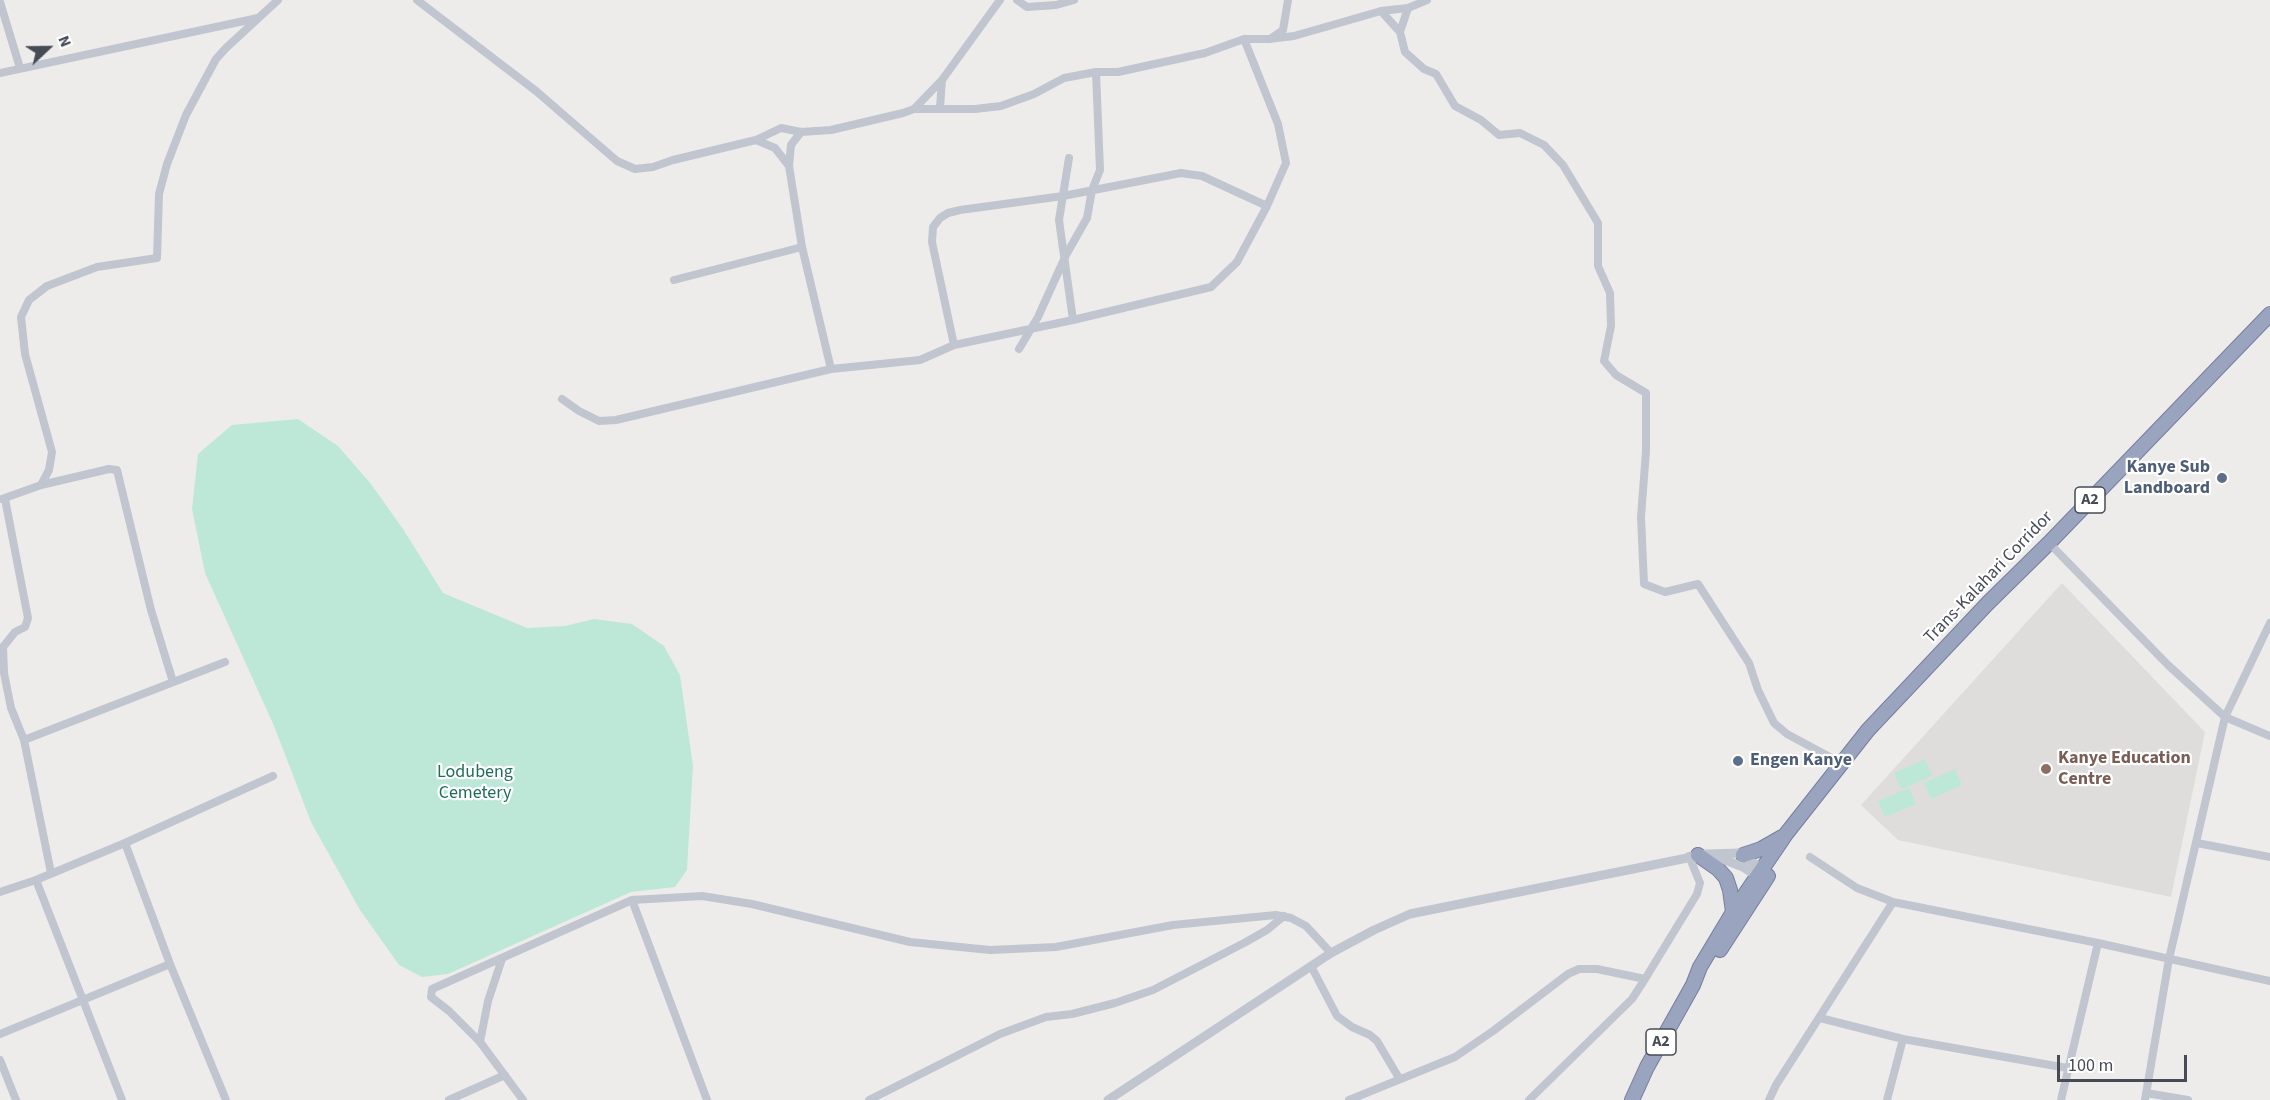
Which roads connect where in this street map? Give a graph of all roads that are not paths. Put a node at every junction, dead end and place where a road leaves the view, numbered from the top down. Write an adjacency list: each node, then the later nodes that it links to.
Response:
1 (278, 0): 11 (street)
2 (417, 0): 24 (street)
3 (1000, 0): 20 (street)
4 (1017, 0): 5 (street)
5 (1072, 0)
6 (1288, 0): 12 (street)
7 (1427, 0): 9 (street)
8 (0, 2): 17 (street)
9 (1408, 8): 10 (street); 13 (street)
10 (1381, 11): 13 (street); 14 (street)
11 (260, 18): 17 (street); 40 (street)
12 (1283, 30): 14 (street); 16 (street)
13 (1400, 32): 50 (street)
14 (1294, 36): 16 (street)
15 (1244, 39): 16 (street); 18 (street); 29 (street)
16 (1269, 39)
17 (20, 68): 19 (street)
18 (1096, 72): 22 (street); 27 (street)
19 (0, 73)
20 (942, 80): 21 (street); 22 (street)
21 (915, 108): 22 (street); 23 (street)
22 (940, 108)
23 (801, 132): 24 (street); 26 (street)
24 (756, 140): 26 (street)
25 (1069, 158): 28 (street)
26 (789, 166): 30 (street)
27 (1092, 190): 28 (street); 29 (street); 31 (street)
28 (1063, 196): 31 (street); 36 (street)
29 (1267, 206): 34 (street)
30 (802, 247): 32 (street); 38 (street)
31 (1066, 255): 34 (street); 35 (street)
32 (674, 280)
33 (2270, 314): 42 (highway, Trans-Kalahari Corridor / A2)
34 (1073, 320): 35 (street)
35 (1031, 329): 36 (street); 37 (street)
36 (954, 345): 38 (street)
37 (1019, 349)
38 (831, 369): 39 (street)
39 (562, 399)
40 (41, 485): 41 (street); 45 (street)
41 (2, 499): 49 (street)
42 (2049, 543): 46 (highway, Trans-Kalahari Corridor / A2); 47 (street)
43 (2270, 623): 47 (street)
44 (225, 662): 45 (street)
45 (173, 682): 49 (street)
46 (1909, 686): 50 (highway, Trans-Kalahari Corridor / A2); 60 (highway, Trans-Kalahari Corridor / A2)
47 (2225, 717): 48 (street); 54 (street)
48 (2270, 736)
49 (24, 740): 59 (street)
50 (1841, 763): 52 (highway, Trans-Kalahari Corridor / A2)
51 (273, 776): 53 (street)
52 (1786, 834): 56 (highway); 60 (highway, Trans-Kalahari Corridor / A2)
53 (124, 843): 59 (street); 71 (street)
54 (2197, 843): 58 (street); 70 (street)
55 (1698, 855): 56 (street); 60 (street); 65 (highway); 68 (street); 73 (street)
56 (1743, 855): 60 (street)
57 (1810, 857): 64 (street)
58 (2270, 857)
59 (51, 873): 61 (street)
60 (1764, 875): 65 (highway, Trans-Kalahari Corridor / A2); 75 (highway, Trans-Kalahari Corridor / A2)
61 (36, 880): 62 (street); 76 (street)
62 (0, 892)
63 (632, 900): 66 (street); 69 (street); 91 (street)
64 (1893, 902): 67 (street); 77 (street)
65 (1733, 912): 75 (highway, Trans-Kalahari Corridor / A2)
66 (1284, 916): 68 (street); 92 (street)
67 (2098, 943): 70 (street); 82 (street)
68 (1331, 953): 72 (street)
69 (502, 959): 80 (street); 80 (street)
70 (2169, 959): 74 (street); 85 (street)
71 (170, 964): 76 (street); 88 (street)
72 (1311, 966): 84 (street); 93 (street)
73 (1645, 979): 84 (street); 95 (street)
74 (2270, 981)
75 (1693, 985): 96 (highway, Trans-Kalahari Corridor / A2)
76 (81, 1000): 78 (street); 87 (street)
77 (1820, 1018): 79 (street); 97 (street)
78 (0, 1034)
79 (1903, 1039): 82 (street); 98 (street)
80 (480, 1042): 83 (street)
81 (0, 1060): 86 (street)
82 (2067, 1068): 99 (street)
83 (505, 1075): 89 (street); 90 (street)
84 (1399, 1078): 94 (street)
85 (2146, 1096): 100 (street)
86 (16, 1100)
87 (122, 1100)
88 (226, 1100)
89 (449, 1100)
90 (523, 1100)
91 (707, 1100)
92 (868, 1100)
93 (1108, 1100)
94 (1349, 1100)
95 (1529, 1100)
96 (1632, 1100)
97 (1769, 1100)
98 (1887, 1100)
99 (2061, 1100)
100 (2188, 1100)

